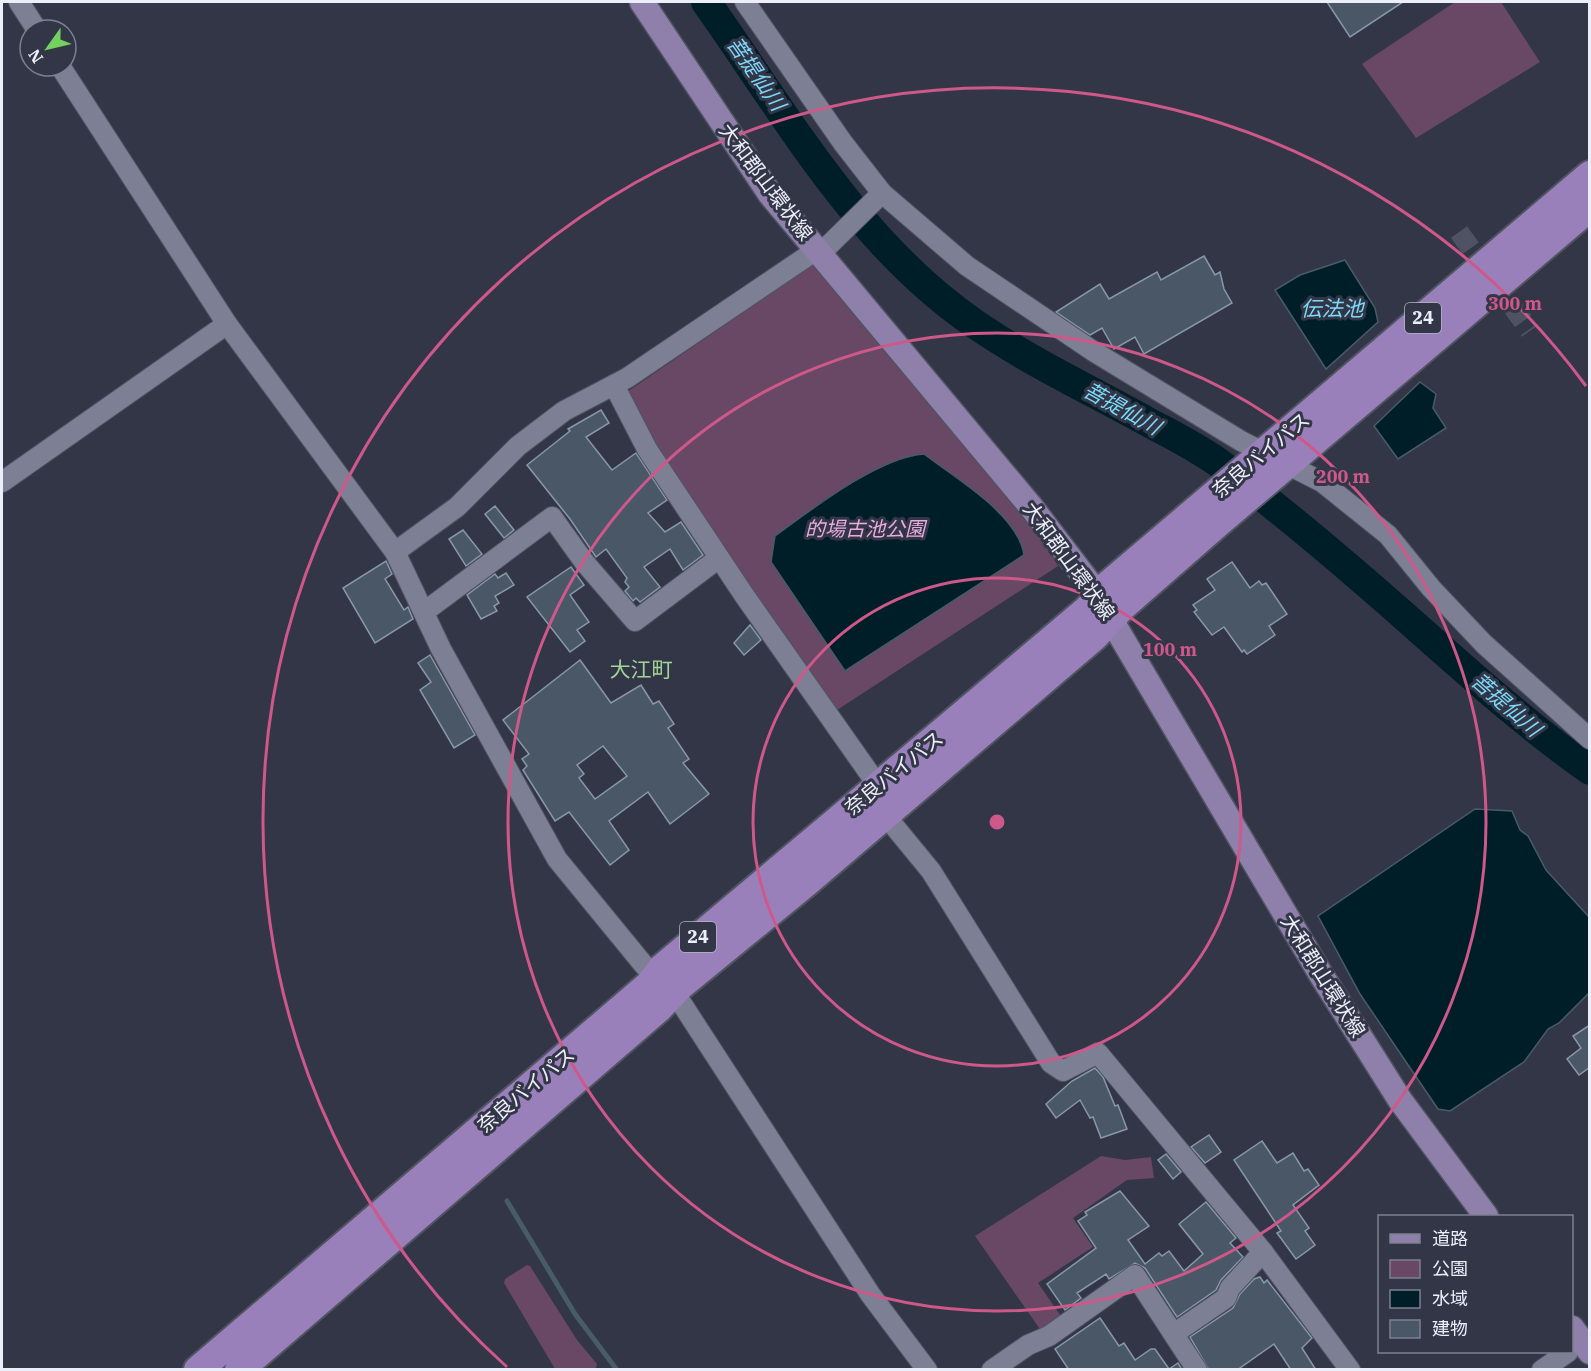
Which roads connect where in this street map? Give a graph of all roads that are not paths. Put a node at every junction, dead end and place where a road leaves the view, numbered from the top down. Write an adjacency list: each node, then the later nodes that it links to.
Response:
1 (19, 2): 4 (street)
2 (642, 2): 9 (main road, 大和郡山環状線)
3 (746, 2): 7 (street)
4 (29, 18)
5 (68, 78): 10 (street)
6 (1590, 175): 12 (highway, 奈良バイパス / 24)
7 (879, 197): 9 (street); 12 (street)
8 (1590, 207): 12 (highway, 奈良バイパス / 24)
9 (824, 248): 11 (street); 16 (main road, 大和郡山環状線)
10 (227, 324): 13 (street); 14 (street)
11 (614, 385): 14 (street); 15 (street)
12 (1272, 463): 16 (highway, 奈良バイパス / 24); 18 (street)
13 (2, 482)
14 (395, 552): 17 (street)
15 (719, 558): 17 (street); 19 (street)
16 (1105, 608): 19 (highway, 奈良バイパス / 24); 20 (highway, 奈良バイパス / 24); 22 (main road, 大和郡山環状線)
17 (424, 612): 21 (street)
18 (1590, 739)
19 (879, 787): 21 (highway, 奈良バイパス / 24)
20 (885, 815): 21 (highway, 奈良バイパス / 24); 23 (street)
21 (665, 985): 27 (highway, 奈良バイパス / 24); 28 (highway, 奈良バイパス / 24); 29 (street)
22 (1485, 1215)
23 (1263, 1252): 24 (street); 26 (street)
24 (1175, 1333): 30 (street); 31 (street)
25 (1564, 1353): 32 (street)
26 (1349, 1369)
27 (198, 1370)
28 (239, 1370)
29 (927, 1370)
30 (992, 1370)
31 (1197, 1370)
32 (1542, 1370)

